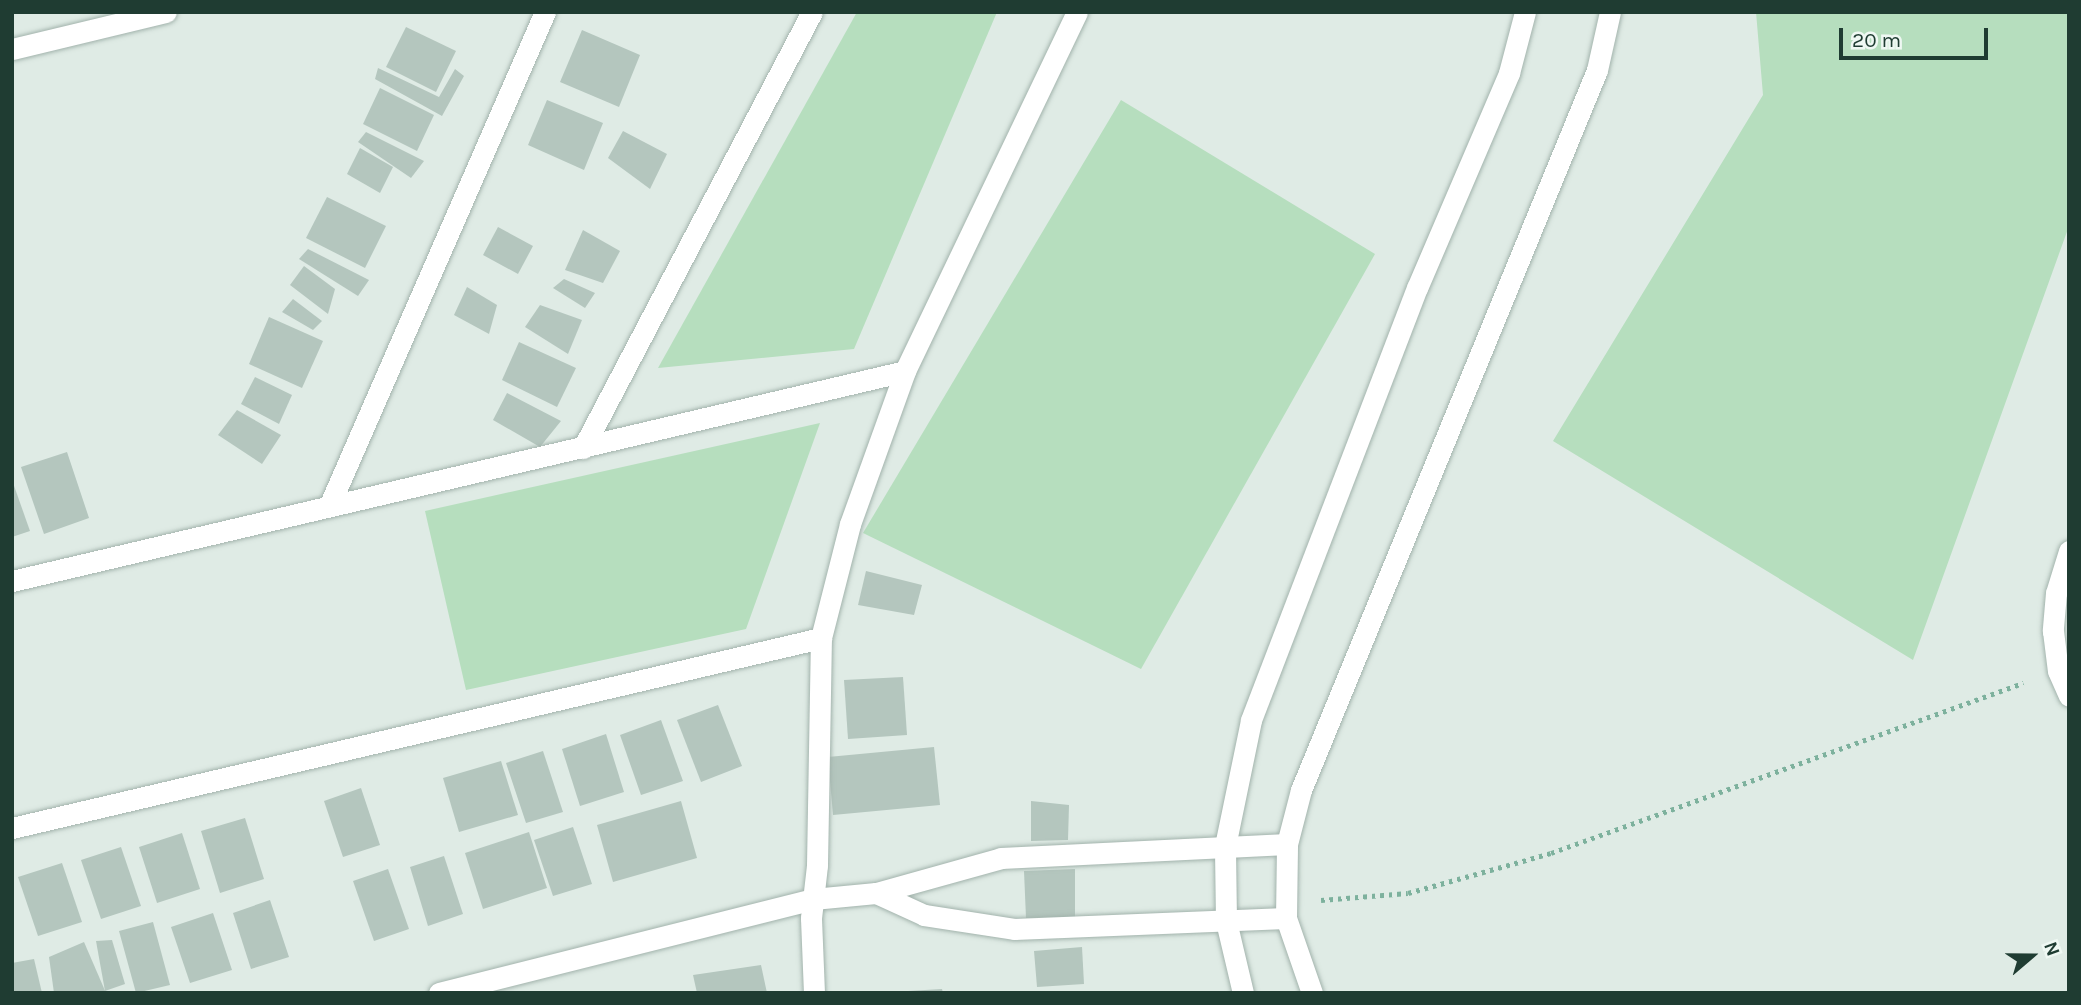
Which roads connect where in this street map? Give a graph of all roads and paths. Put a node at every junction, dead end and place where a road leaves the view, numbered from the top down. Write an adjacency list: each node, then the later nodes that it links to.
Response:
1 (166, 12): 7 (street)
2 (545, 12): 10 (street)
3 (812, 12): 9 (street)
4 (1077, 12): 8 (street)
5 (1525, 12): 19 (street)
6 (1610, 12): 18 (street)
7 (12, 49)
8 (905, 371): 9 (street); 14 (street)
9 (583, 448): 10 (street)
10 (330, 504): 12 (street)
11 (2069, 551): 13 (street)
12 (12, 581)
13 (2062, 590): 15 (street)
14 (821, 638): 17 (street); 21 (street)
15 (2058, 671): 16 (street); 22 (path)
16 (2069, 696)
17 (12, 828)
18 (1287, 844): 19 (street); 22 (street)
19 (1226, 846): 20 (street); 23 (street)
20 (876, 893): 21 (street); 23 (street)
21 (813, 899): 24 (street); 25 (street)
22 (1286, 911): 23 (street); 27 (street)
23 (1226, 921): 26 (street)
24 (439, 993)
25 (814, 993)
26 (1243, 993)
27 (1312, 993)

